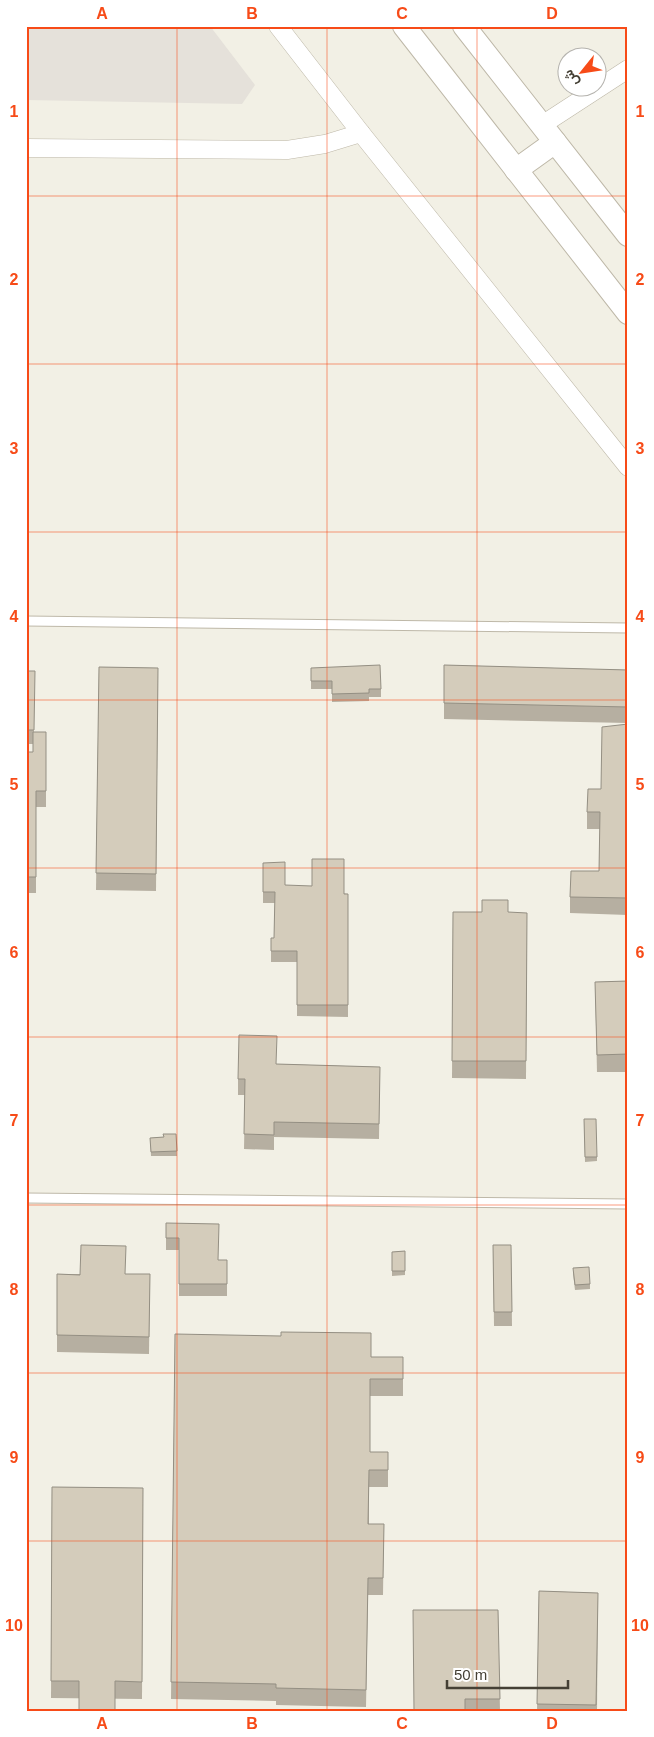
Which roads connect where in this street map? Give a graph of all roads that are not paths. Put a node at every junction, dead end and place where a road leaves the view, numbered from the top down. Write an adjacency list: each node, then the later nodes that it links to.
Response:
1 (278, 26): 5 (street)
2 (404, 26): 8 (street)
3 (464, 26): 6 (street)
4 (628, 69): 6 (street)
5 (361, 133): 7 (street); 11 (street)
6 (548, 133): 8 (street); 9 (street)
7 (26, 148)
8 (516, 170): 10 (street)
9 (628, 235)
10 (628, 313)
11 (628, 466)
12 (26, 621): 13 (lane)
13 (628, 628)
14 (26, 1198): 15 (lane)
15 (628, 1204)

